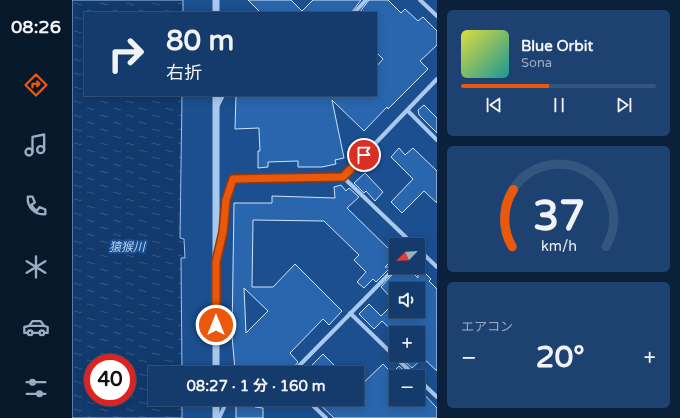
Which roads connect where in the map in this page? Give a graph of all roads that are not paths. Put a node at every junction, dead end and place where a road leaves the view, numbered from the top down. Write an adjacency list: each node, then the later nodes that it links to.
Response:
1 (216, 0): 4 (street)
2 (366, 0): 5 (street)
3 (420, 0): 6 (street)
4 (216, 12)
5 (355, 12)
6 (437, 16)
7 (437, 79): 11 (street)
8 (216, 96): 10 (street)
9 (222, 96): 10 (street)
10 (216, 109): 16 (street)
11 (407, 110): 12 (street); 13 (street)
12 (437, 140)
13 (343, 177): 14 (street); 16 (street)
14 (407, 238)
15 (425, 256): 17 (street)
16 (216, 262): 20 (street)
17 (437, 267)
18 (389, 274): 19 (street)
19 (350, 314): 21 (street); 22 (street)
20 (216, 366)
21 (299, 366)
22 (409, 370)
23 (425, 386): 24 (street)
24 (437, 398)
25 (217, 406): 28 (street)
26 (224, 406): 28 (street)
27 (313, 406): 29 (street)
28 (218, 418)
29 (326, 418)

